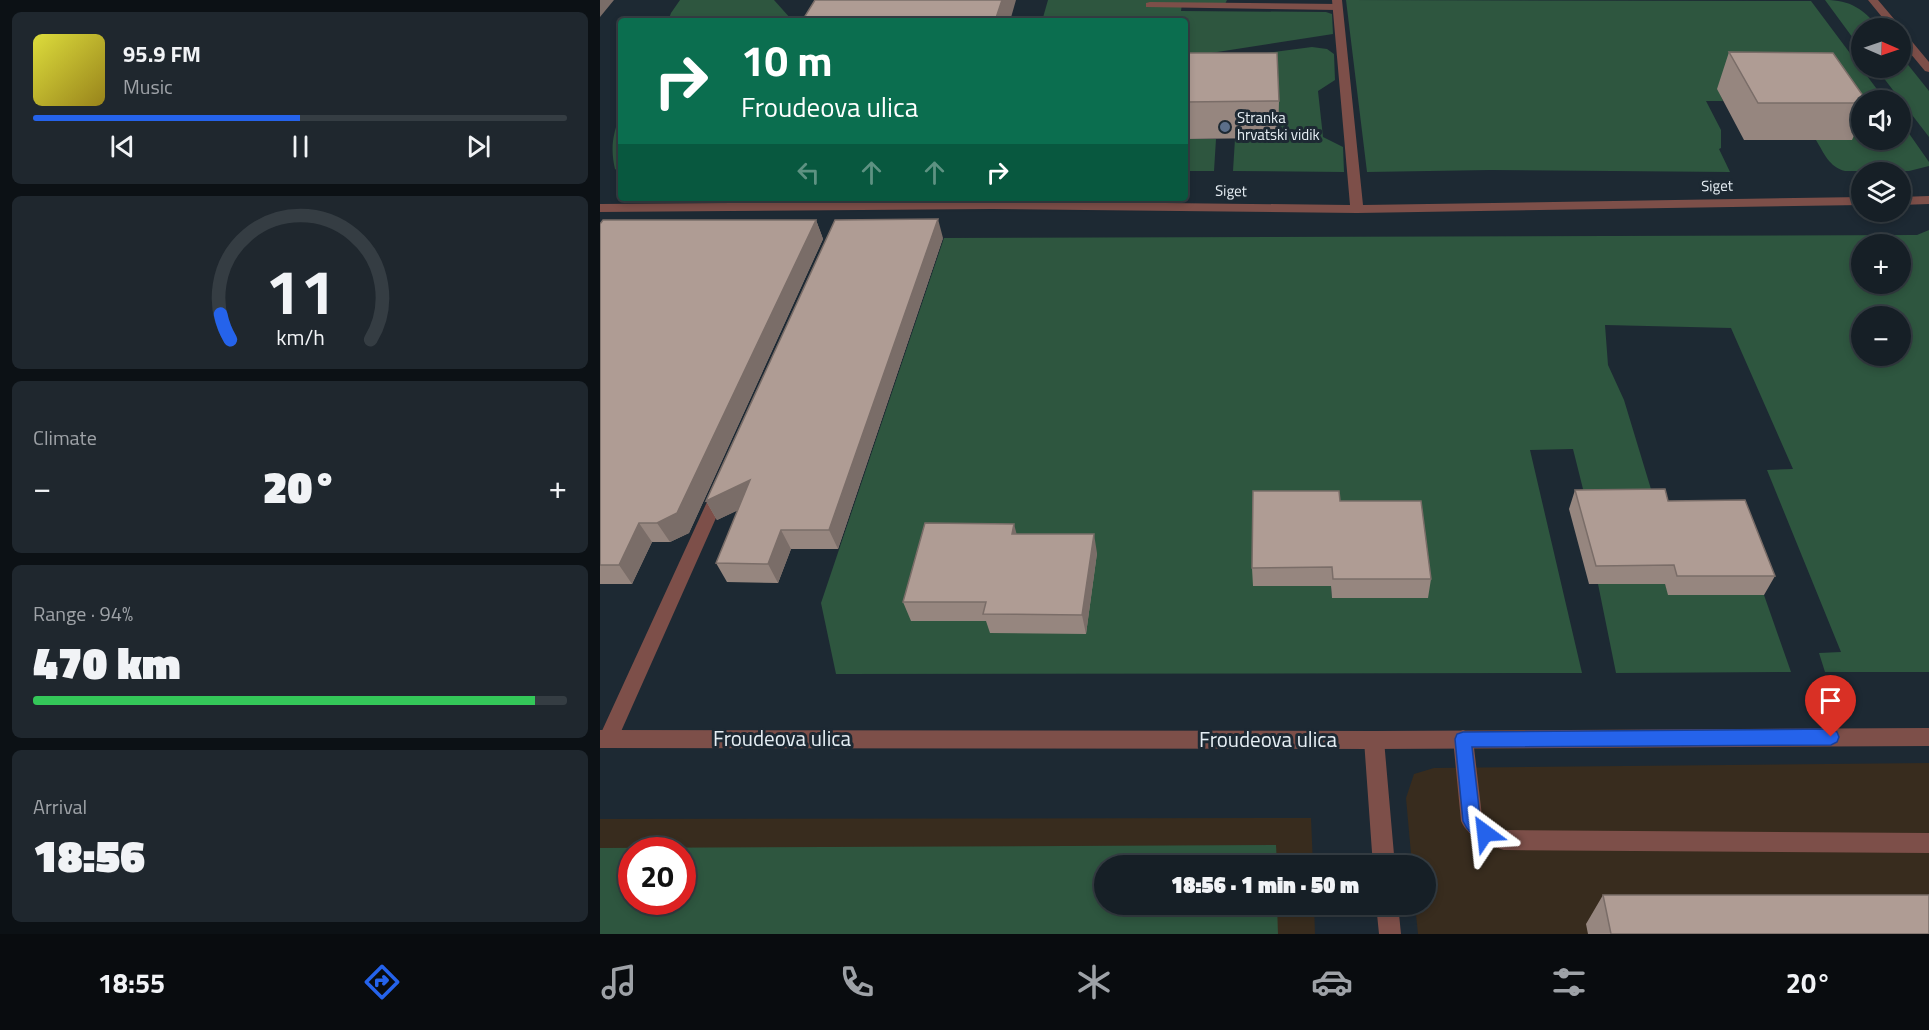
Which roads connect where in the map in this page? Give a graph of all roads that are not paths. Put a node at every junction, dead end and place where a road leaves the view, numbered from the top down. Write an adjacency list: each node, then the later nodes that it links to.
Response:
1 (1873, 0): 4 (street)
2 (1337, 4): 3 (street); 12 (street)
3 (1150, 5)
4 (1888, 18)
5 (1911, 47): 6 (street)
6 (1929, 69)
7 (1929, 200): 9 (street)
8 (1851, 201): 12 (street, Siget)
9 (1911, 201)
10 (848, 205): 11 (street, Siget); 12 (street, Siget); 13 (street)
11 (600, 208)
12 (1357, 209)
13 (839, 227)
14 (728, 473): 16 (street, Froudeova ulica)
15 (1929, 737): 17 (street, Froudeova ulica)
16 (604, 739): 18 (street, Froudeova ulica)
17 (1463, 739): 18 (street, Froudeova ulica); 19 (street)
18 (1374, 740): 20 (street)
19 (1929, 843)
20 (1383, 855)
21 (1389, 915): 22 (street)
22 (1390, 934)

